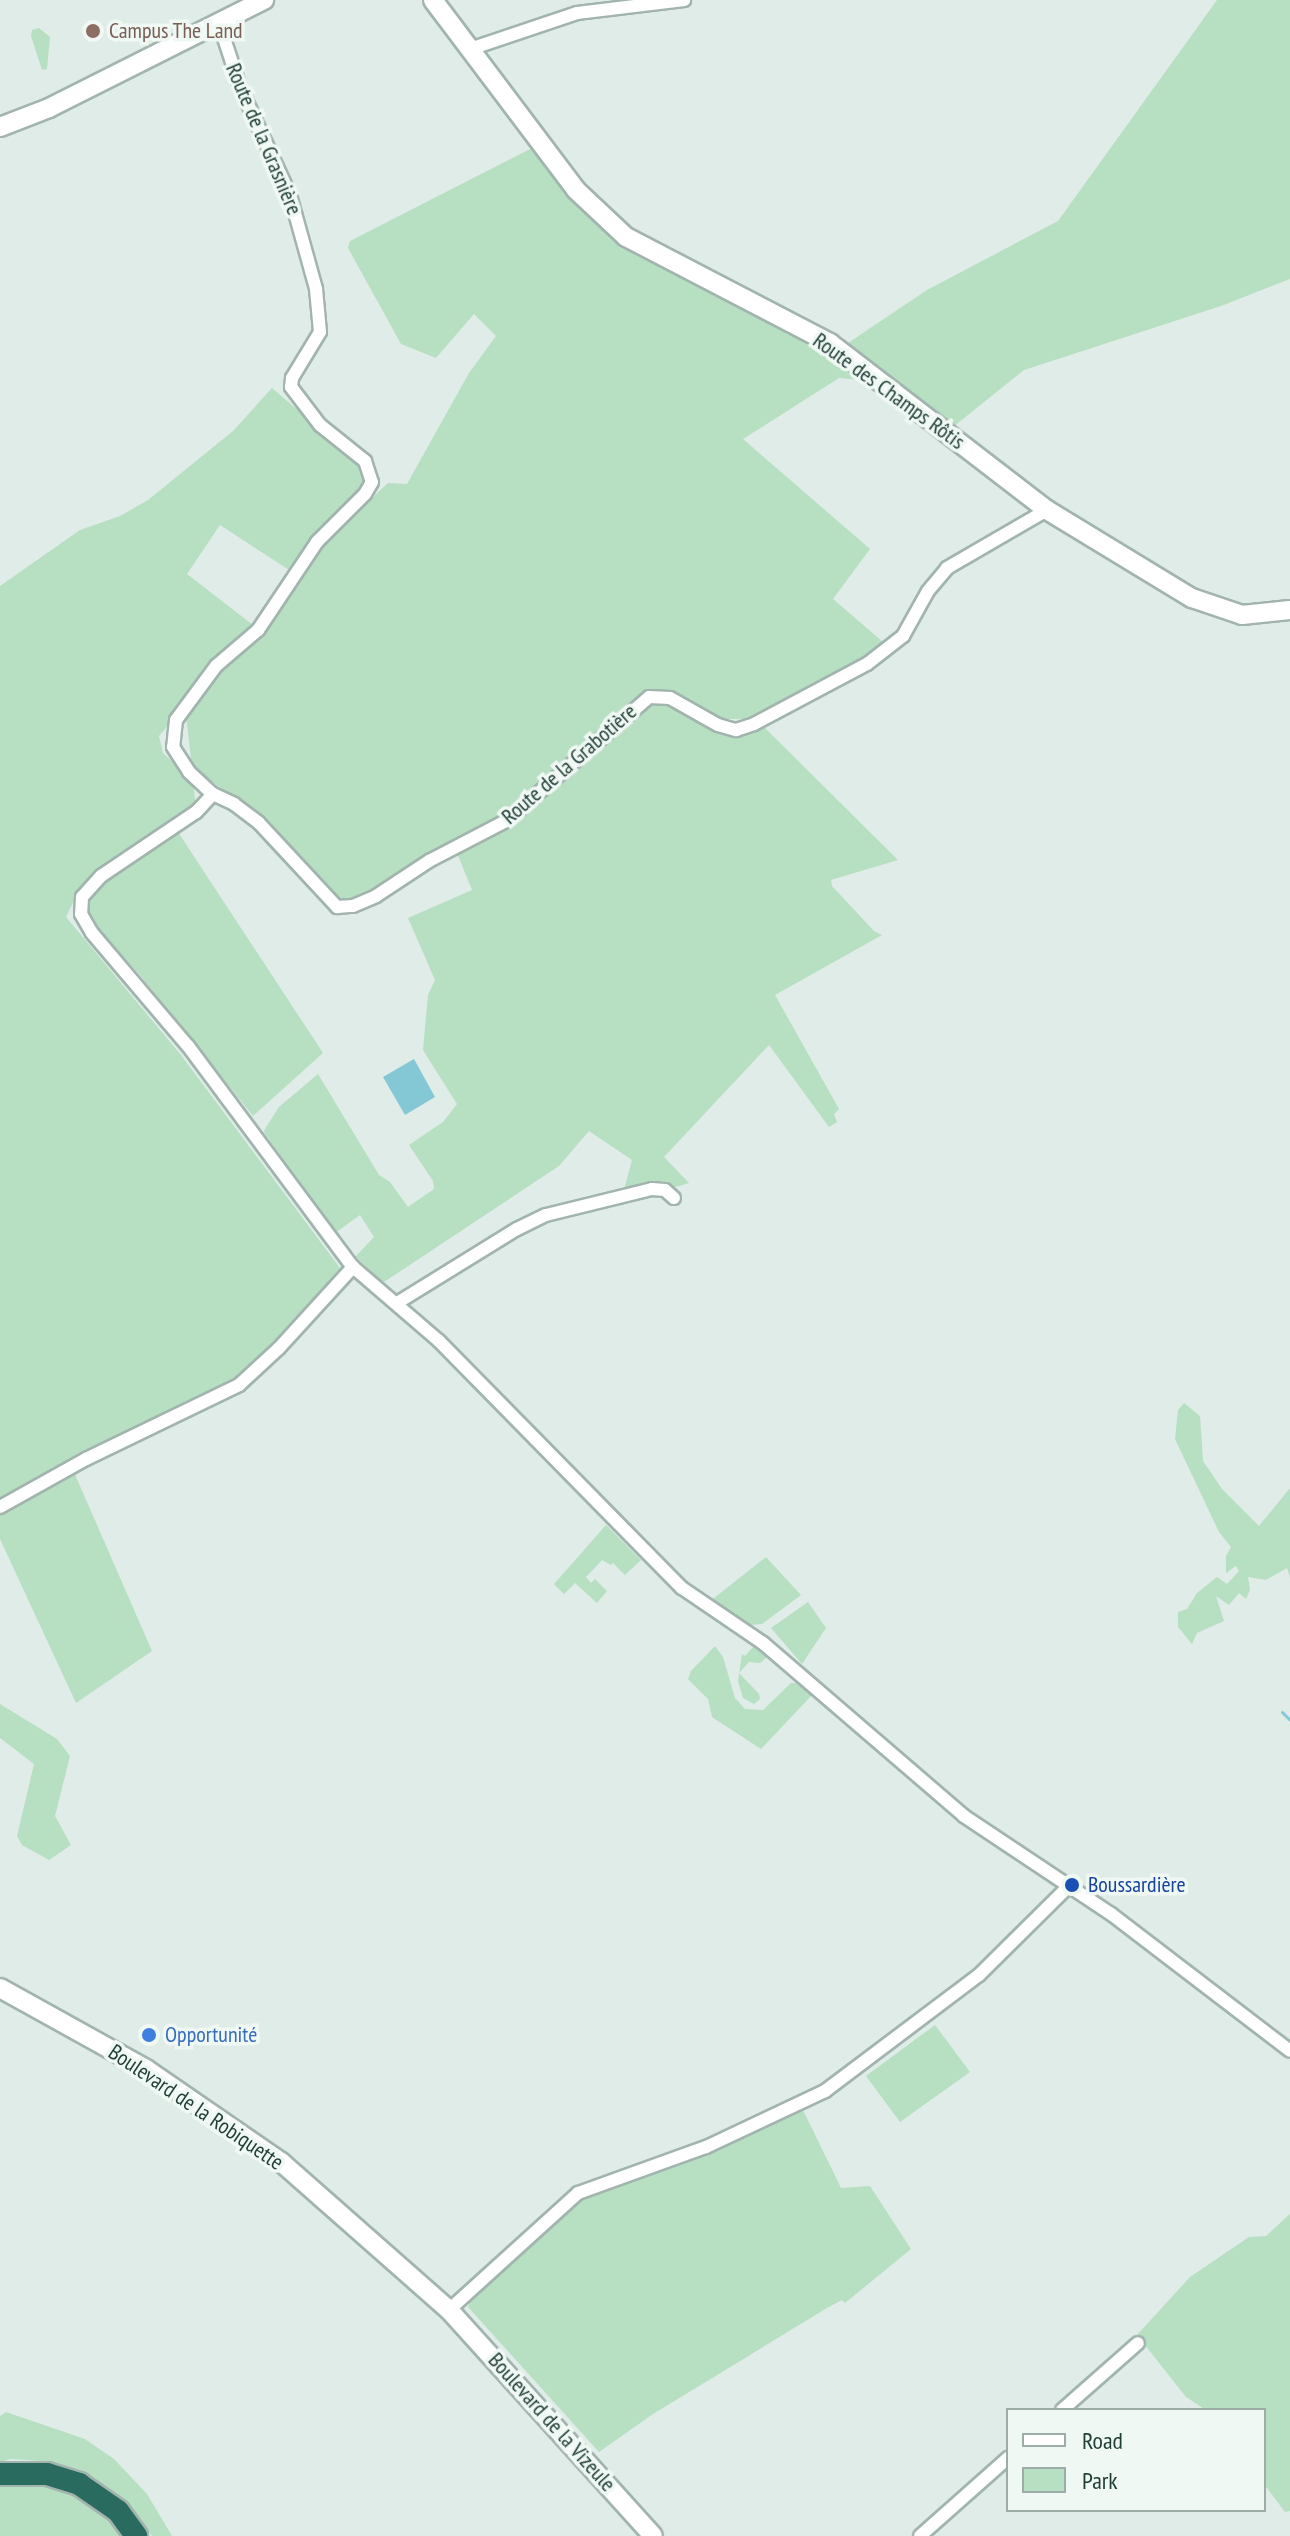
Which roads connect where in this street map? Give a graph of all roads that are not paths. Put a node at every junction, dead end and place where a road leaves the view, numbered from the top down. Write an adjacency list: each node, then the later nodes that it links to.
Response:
1 (264, 0): 4 (street)
2 (433, 0): 5 (street, Route des Champs Rôtis)
3 (684, 0): 5 (street)
4 (219, 23): 6 (street); 9 (street, Route de la Grasnière)
5 (470, 49): 7 (street, Route des Champs Rôtis)
6 (0, 127)
7 (1047, 510): 8 (street, Route des Champs Rôtis); 9 (street, Route de la Grabotière)
8 (1290, 610)
9 (213, 794): 11 (street)
10 (674, 1198): 12 (street)
11 (353, 1267): 12 (street); 13 (street)
12 (397, 1303): 14 (street)
13 (0, 1507)
14 (1067, 1888): 16 (street); 17 (street)
15 (0, 1988): 17 (street, Boulevard de la Robiquette)
16 (1290, 2051)
17 (449, 2310): 23 (street, Boulevard de la Vizeule)
18 (1138, 2343): 19 (street)
19 (1064, 2408)
20 (1006, 2460): 24 (street)
21 (0, 2474): 22 (highway)
22 (136, 2536)
23 (653, 2536)
24 (920, 2536)

